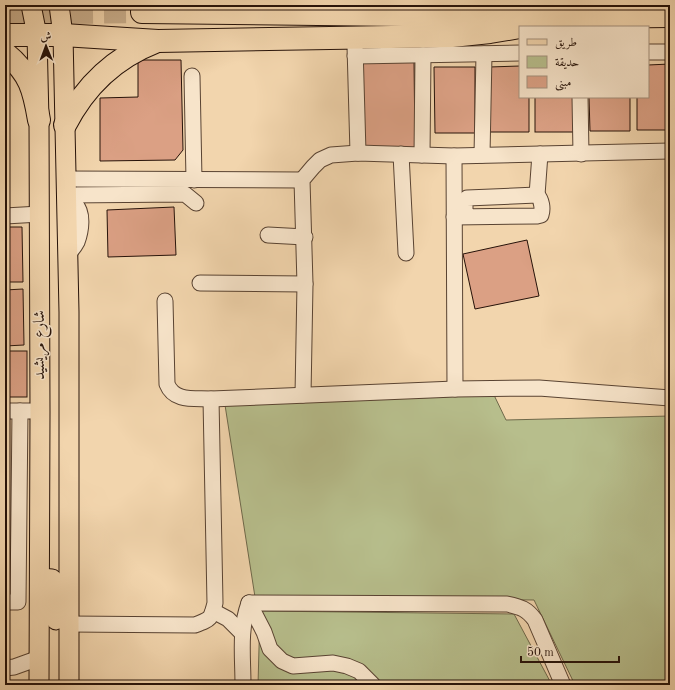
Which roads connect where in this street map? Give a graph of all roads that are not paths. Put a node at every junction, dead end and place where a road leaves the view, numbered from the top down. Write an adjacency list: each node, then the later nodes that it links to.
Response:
1 (59, 5): 10 (main road, شارع مريشيد)
2 (36, 6): 8 (main road); 9 (main road, شارع مريشيد)
3 (142, 12): 5 (highway)
4 (670, 16): 5 (highway)
5 (577, 17): 6 (highway)
6 (527, 26)
7 (519, 27): 12 (highway)
8 (5, 34): 9 (highway)
9 (37, 35): 10 (highway); 21 (main road, شارع مريشيد)
10 (63, 35): 11 (highway); 22 (main road, شارع مريشيد)
11 (158, 41): 12 (highway); 22 (highway)
12 (355, 47): 18 (street); 24 (street)
13 (649, 52): 14 (street)
14 (670, 52)
15 (5, 53): 21 (highway)
16 (519, 53): 17 (street)
17 (484, 54): 18 (street); 29 (street)
18 (423, 55): 28 (street)
19 (192, 76): 31 (street)
20 (580, 98): 27 (street)
21 (39, 120): 36 (main road, شارع مريشيد)
22 (66, 125): 33 (main road, شارع مريشيد)
23 (670, 151): 27 (street)
24 (358, 154): 25 (street); 32 (street)
25 (401, 154): 28 (street); 41 (street)
26 (540, 154): 27 (street); 29 (street); 34 (street)
27 (581, 154)
28 (422, 155): 30 (street)
29 (482, 155): 30 (street)
30 (454, 156): 38 (street)
31 (194, 180): 32 (street); 33 (street)
32 (302, 180): 40 (street)
33 (66, 195): 35 (street); 53 (main road, شارع مريشيد)
34 (537, 195): 38 (street); 38 (street)
35 (196, 203)
36 (40, 214): 37 (street); 50 (main road, شارع مريشيد)
37 (5, 216)
38 (460, 217): 45 (street)
39 (268, 235): 40 (street)
40 (305, 237): 43 (street)
41 (406, 253)
42 (200, 283): 43 (street)
43 (305, 284): 46 (street)
44 (165, 301): 48 (street)
45 (455, 389): 46 (street); 47 (street)
46 (303, 395): 48 (street)
47 (670, 398)
48 (211, 399): 58 (street)
49 (12, 411): 50 (street); 52 (street)
50 (40, 411): 51 (main road, شارع مريشيد)
51 (40, 452): 53 (main road); 55 (main road, شارع مريشيد)
52 (12, 504): 54 (street)
53 (68, 534): 59 (main road, شارع مريشيد)
54 (18, 578): 55 (street); 56 (street)
55 (40, 578): 61 (main road, شارع مريشيد); 62 (main road)
56 (5, 602)
57 (249, 603): 60 (street); 67 (street); 68 (street)
58 (213, 611): 59 (street); 60 (street)
59 (69, 624): 62 (main road, شارع مريشيد)
60 (242, 632): 66 (street)
61 (38, 658): 63 (street); 64 (main road, شارع مريشيد)
62 (69, 664): 65 (main road, شارع مريشيد)
63 (5, 668)
64 (39, 685)
65 (69, 685)
66 (243, 685)
67 (373, 685)
68 (563, 685)

